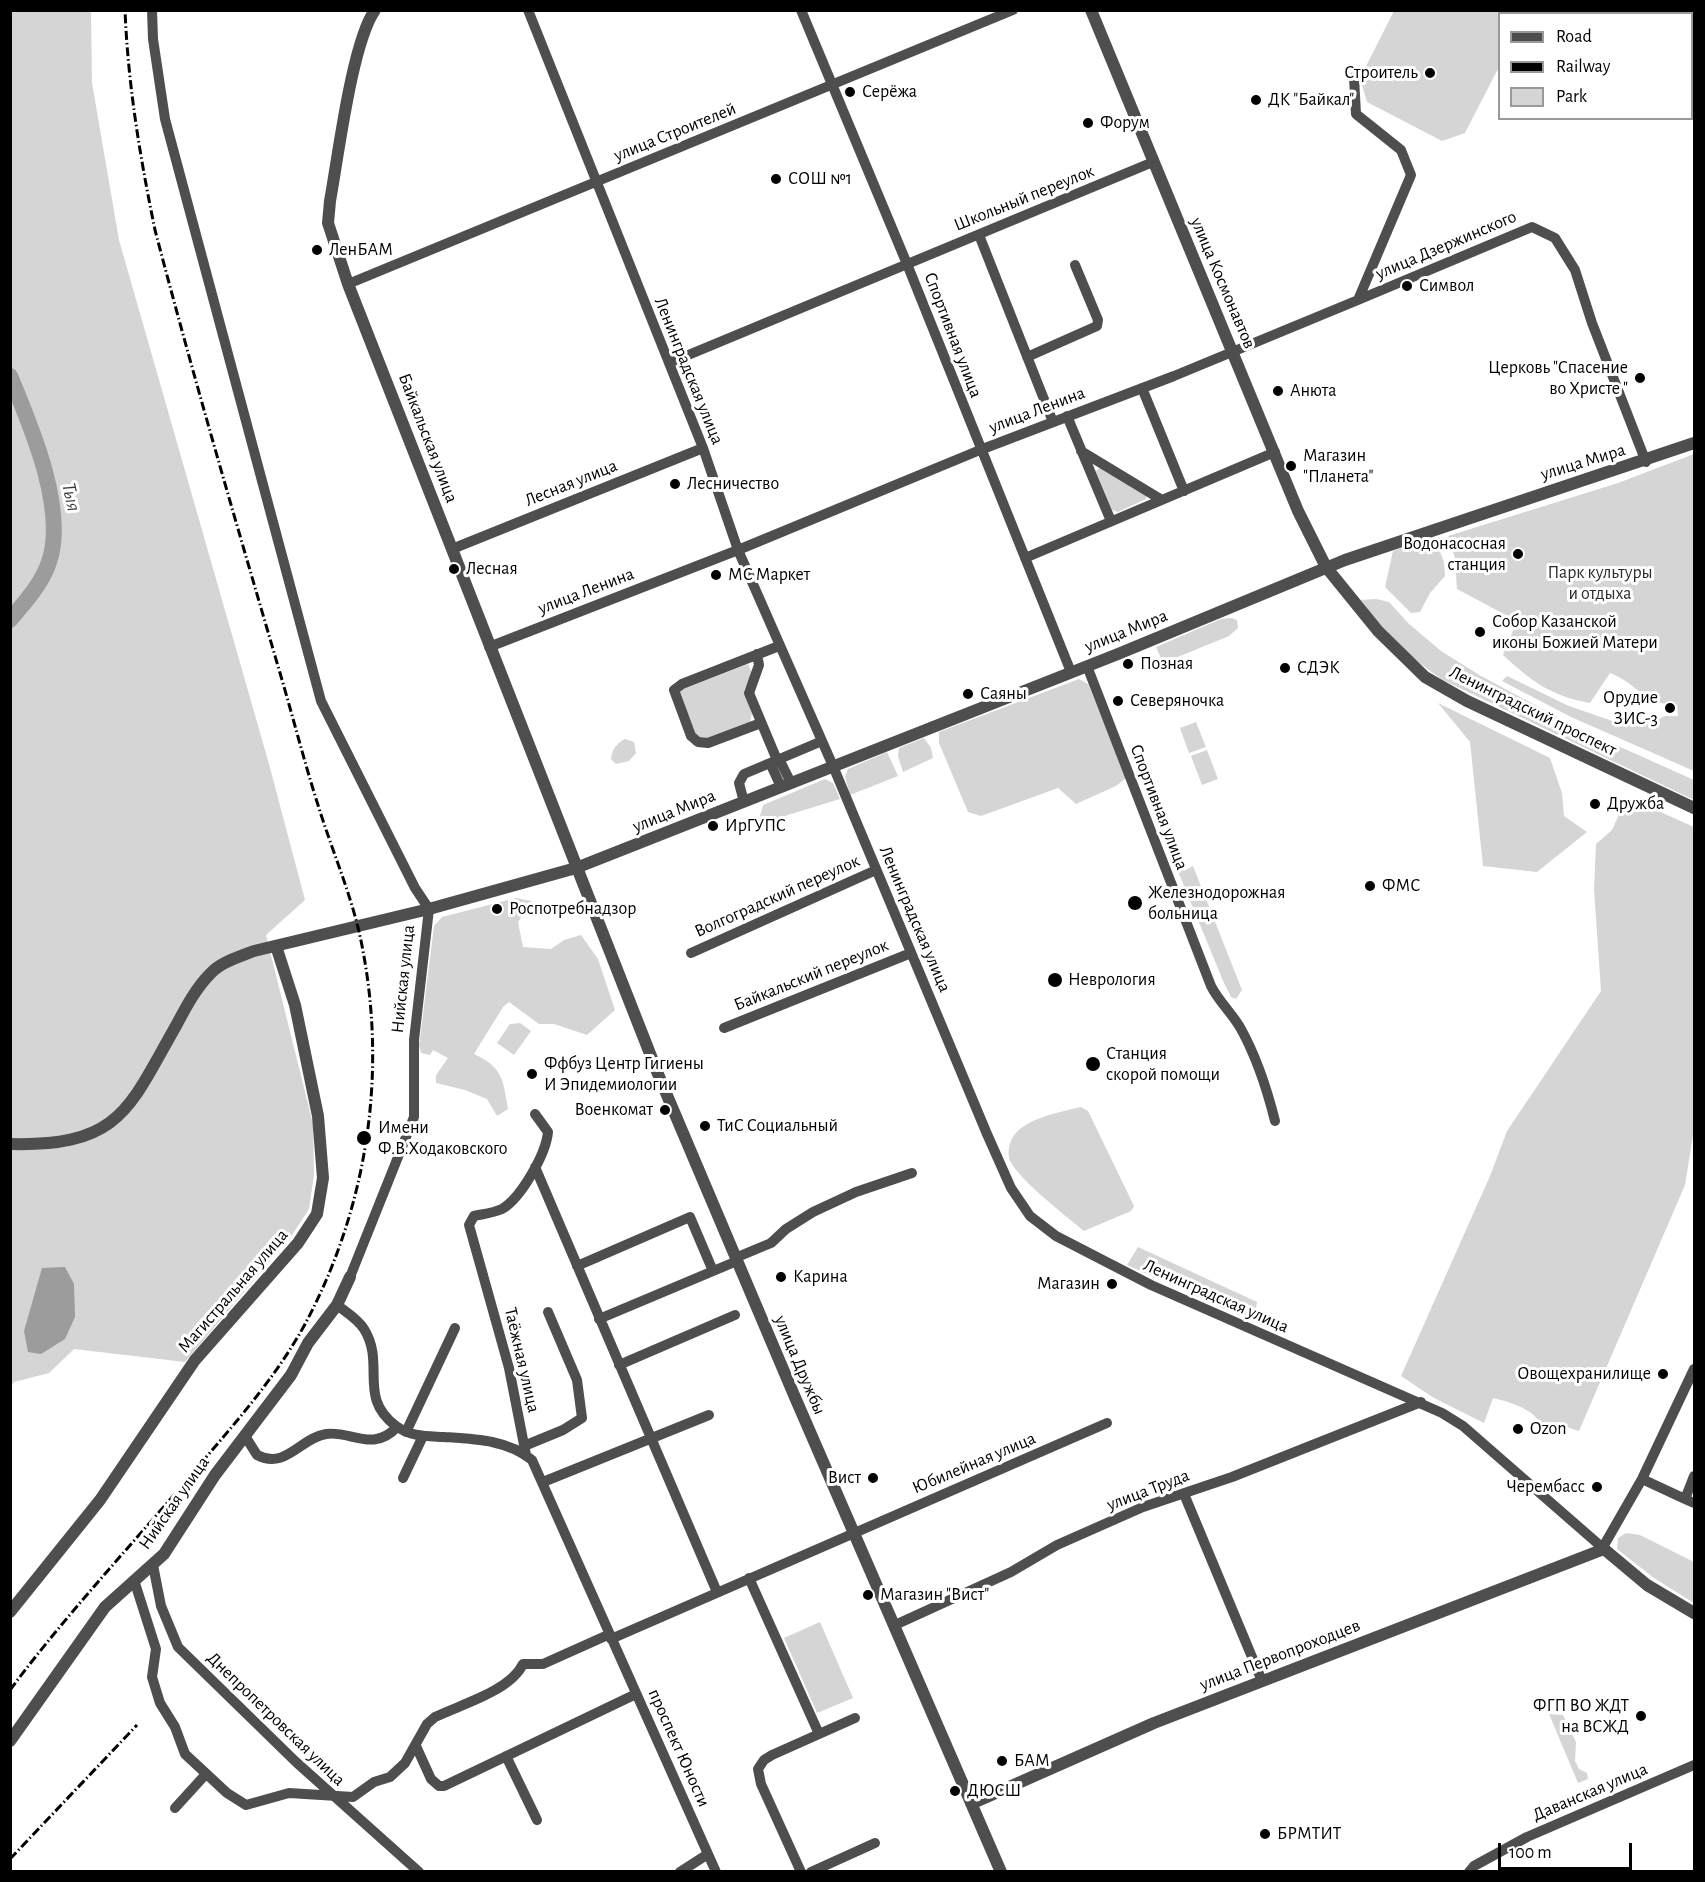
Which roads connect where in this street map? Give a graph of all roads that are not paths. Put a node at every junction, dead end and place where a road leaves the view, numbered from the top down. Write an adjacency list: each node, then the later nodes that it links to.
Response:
1 (152, 10): 49 (street, Нийская улица)
2 (375, 10): 14 (street, Байкальская улица)
3 (528, 10): 10 (street, Ленинградская улица)
4 (801, 10): 8 (street, Спортивная улица)
5 (1013, 10): 8 (street, улица Строителей)
6 (1091, 10): 9 (street, улица Космонавтов)
7 (1354, 77): 15 (street)
8 (831, 85): 10 (street, улица Строителей); 12 (street, Спортивная улица)
9 (1153, 162): 11 (street, Школьный переулок); 16 (street, улица Космонавтов)
10 (596, 182): 14 (street, улица Строителей); 18 (street, Ленинградская улица)
11 (979, 235): 12 (street, Школьный переулок); 17 (street)
12 (908, 264): 18 (street, Школьный переулок); 24 (street, Спортивная улица)
13 (1076, 265): 17 (street)
14 (348, 284): 31 (street, Байкальская улица)
15 (1358, 300): 16 (street, улица Ленина); 27 (street, улица Дзержинского)
16 (1231, 351): 19 (street, улица Ленина); 26 (street, улица Космонавтов)
17 (1028, 357): 21 (street)
18 (669, 363): 23 (street, Ленинградская улица)
19 (1142, 388): 20 (street, улица Ленина); 28 (street)
20 (1067, 416): 21 (street, улица Ленина); 25 (street)
21 (1053, 422): 24 (street, улица Ленина)
22 (1695, 443): 27 (street, улица Мира)
23 (703, 448): 31 (street, Лесная улица); 32 (street, Ленинградская улица)
24 (980, 450): 32 (street, улица Ленина); 33 (street, Спортивная улица)
25 (1081, 451): 29 (street); 30 (street)
26 (1275, 452): 28 (street); 34 (street, улица Космонавтов)
27 (1646, 462): 34 (street, улица Мира)
28 (1184, 490): 29 (street)
29 (1162, 500): 30 (street)
30 (1111, 521): 33 (street)
31 (452, 549): 36 (street, Байкальская улица)
32 (738, 550): 35 (street, Ленинградская улица); 36 (street, улица Ленина)
33 (1025, 558): 39 (street, Спортивная улица)
34 (1326, 567): 38 (street, улица Мира); 46 (street, Ленинградский проспект)
35 (779, 646): 37 (street); 41 (street, Ленинградская улица)
36 (489, 647): 47 (street, Байкальская улица)
37 (757, 654): 40 (street); 40 (street)
38 (1087, 666): 39 (street, улица Мира); 55 (street, Спортивная улица)
39 (1071, 672): 43 (street, улица Мира)
40 (761, 723): 42 (street)
41 (822, 741): 42 (street); 43 (street, Ленинградская улица)
42 (775, 760): 44 (street); 45 (street)
43 (833, 766): 44 (street, улица Мира); 48 (street, Ленинградская улица)
44 (786, 785): 45 (street, улица Мира)
45 (744, 802): 47 (street, улица Мира)
46 (1695, 808)
47 (576, 868): 49 (street, улица Мира); 59 (street, улица Дружбы)
48 (876, 870): 51 (street, Волгоградский переулок); 52 (street, Ленинградская улица)
49 (429, 909): 50 (street, улица Мира); 62 (street, Нийская улица)
50 (276, 946): 56 (street, улица Мира); 90 (street, Магистральная улица)
51 (692, 953)
52 (911, 953): 53 (street, Байкальский переулок); 70 (street, Ленинградская улица)
53 (724, 1028)
54 (535, 1114): 57 (street, Таёжная улица)
55 (1275, 1121)
56 (10, 1144)
57 (536, 1167): 60 (street); 77 (street, Таёжная улица)
58 (912, 1173): 59 (street)
59 (736, 1260): 61 (street); 84 (street, улица Дружбы)
60 (577, 1266): 61 (street); 66 (street)
61 (713, 1271): 66 (street)
62 (350, 1276): 63 (street, Нийская улица)
63 (337, 1305): 73 (street); 74 (street, Нийская улица)
64 (548, 1312): 77 (street)
65 (735, 1315): 68 (street)
66 (599, 1319): 68 (street)
67 (455, 1328): 73 (street)
68 (619, 1365): 76 (street)
69 (1695, 1369): 80 (street)
70 (1421, 1402): 82 (street, улица Труда); 85 (street, Ленинградская улица)
71 (709, 1415): 76 (street)
72 (1107, 1423): 84 (street, Юбилейная улица)
73 (402, 1430): 74 (street); 75 (street)
74 (244, 1436): 86 (street, Нийская улица)
75 (423, 1437): 77 (street); 79 (street)
76 (651, 1440): 81 (street); 89 (street)
77 (525, 1450): 81 (street, Таёжная улица)
78 (1695, 1476): 83 (street)
79 (403, 1478)
80 (1642, 1479): 83 (street); 85 (street)
81 (543, 1482): 93 (street, Таёжная улица)
82 (1184, 1494): 92 (street, улица Труда); 94 (street)
83 (1690, 1501)
84 (854, 1531): 87 (street, Юбилейная улица); 92 (street, улица Дружбы)
85 (1603, 1548): 91 (street); 94 (street, улица Первопроходцев)
86 (153, 1565): 88 (street, Нийская улица); 103 (street, Днепропетровская улица)
87 (749, 1578): 89 (street, Юбилейная улица); 97 (street)
88 (134, 1580): 98 (street, Нийская улица); 102 (street)
89 (717, 1592): 93 (street, Юбилейная улица)
90 (10, 1612)
91 (1695, 1613)
92 (895, 1625): 104 (street, улица Дружбы)
93 (610, 1636): 95 (street, проспект Юности); 99 (street, Юбилейная улица)
94 (1262, 1681): 104 (street, улица Первопроходцев)
95 (636, 1694): 100 (street); 108 (street, проспект Юности)
96 (855, 1718): 97 (street)
97 (819, 1734): 112 (street)
98 (10, 1741)
99 (416, 1746): 100 (street); 103 (street, Юбилейная улица)
100 (506, 1756): 106 (street)
101 (1695, 1765): 115 (street, Даванская улица)
102 (206, 1774): 103 (street); 105 (street)
103 (335, 1798): 109 (street, Днепропетровская улица)
104 (973, 1803): 114 (street, улица Дружбы)
105 (175, 1808)
106 (537, 1820)
107 (875, 1843): 113 (street)
108 (708, 1854): 110 (street); 111 (street, проспект Юности)
109 (419, 1872)
110 (680, 1872)
111 (716, 1872)
112 (801, 1872)
113 (812, 1872)
114 (1001, 1872)
115 (1469, 1872)

